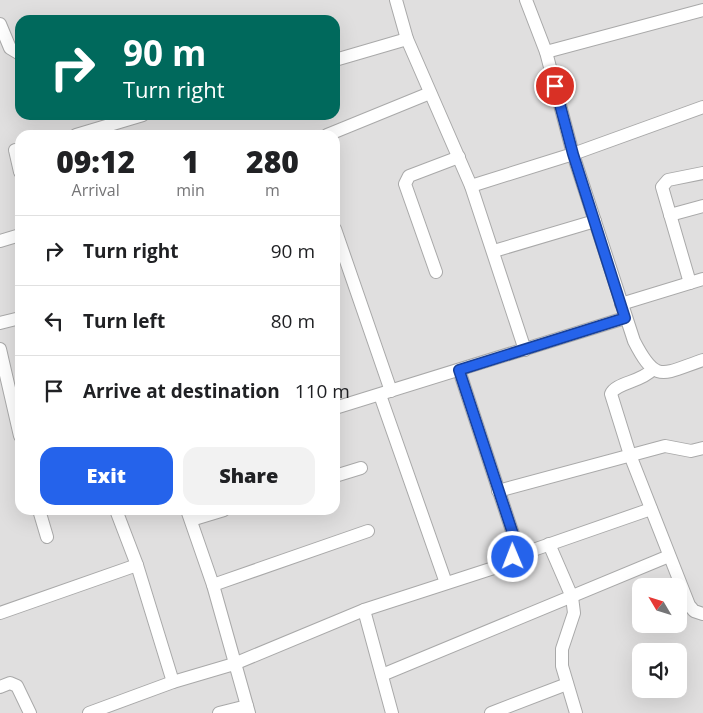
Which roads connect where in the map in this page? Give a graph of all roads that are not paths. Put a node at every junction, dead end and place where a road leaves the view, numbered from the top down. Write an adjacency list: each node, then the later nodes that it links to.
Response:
1 (396, 0): 5 (street)
2 (526, 0): 7 (street)
3 (703, 10): 7 (street)
4 (0, 24): 6 (street)
5 (407, 39): 8 (street); 9 (street)
6 (15, 51)
7 (546, 52): 16 (street)
8 (340, 59)
9 (430, 93): 13 (street); 17 (street)
10 (703, 107): 16 (street)
11 (122, 120): 12 (street)
12 (91, 130)
13 (339, 130)
14 (14, 150): 15 (street)
15 (15, 154)
16 (573, 154): 19 (street); 22 (street)
17 (459, 157): 19 (street); 27 (street)
18 (703, 173): 21 (street)
19 (471, 186): 26 (street)
20 (703, 206): 21 (street)
21 (670, 215): 29 (street)
22 (595, 221): 26 (street); 30 (street)
23 (15, 236): 24 (street)
24 (0, 241)
25 (340, 245): 39 (street)
26 (494, 251): 35 (street)
27 (436, 272)
28 (703, 279): 29 (street)
29 (690, 283): 30 (street)
30 (621, 304): 31 (street)
31 (625, 318): 35 (street); 38 (street)
32 (15, 319): 33 (street)
33 (0, 323)
34 (0, 349): 41 (street)
35 (525, 350): 37 (street)
36 (703, 360): 38 (street)
37 (459, 370): 39 (street); 46 (street)
38 (652, 370): 43 (street)
39 (386, 393): 40 (street); 57 (street)
40 (340, 407)
41 (15, 414)
42 (703, 448): 43 (street)
43 (630, 455): 46 (street); 47 (street)
44 (362, 468): 45 (street)
45 (340, 475)
46 (498, 492): 55 (street)
47 (651, 509): 53 (street); 54 (street)
48 (40, 515): 52 (street)
49 (118, 515): 56 (street)
50 (189, 515): 58 (street)
51 (368, 531): 58 (street)
52 (47, 537)
53 (549, 544): 55 (street); 59 (street)
54 (670, 556): 59 (street); 62 (street)
55 (513, 557): 57 (street)
56 (137, 566): 61 (street); 65 (street)
57 (446, 583): 60 (street)
58 (213, 584): 63 (street)
59 (572, 597): 64 (street); 66 (street)
60 (364, 610): 63 (street); 64 (street)
61 (0, 613)
62 (703, 614)
63 (234, 664): 65 (street); 68 (street)
64 (382, 675): 72 (street)
65 (173, 682): 70 (street)
66 (567, 684): 73 (street); 74 (street)
67 (0, 688): 69 (street)
68 (248, 709): 71 (street)
69 (30, 713)
70 (89, 713)
71 (219, 713)
72 (392, 713)
73 (491, 713)
74 (576, 713)

